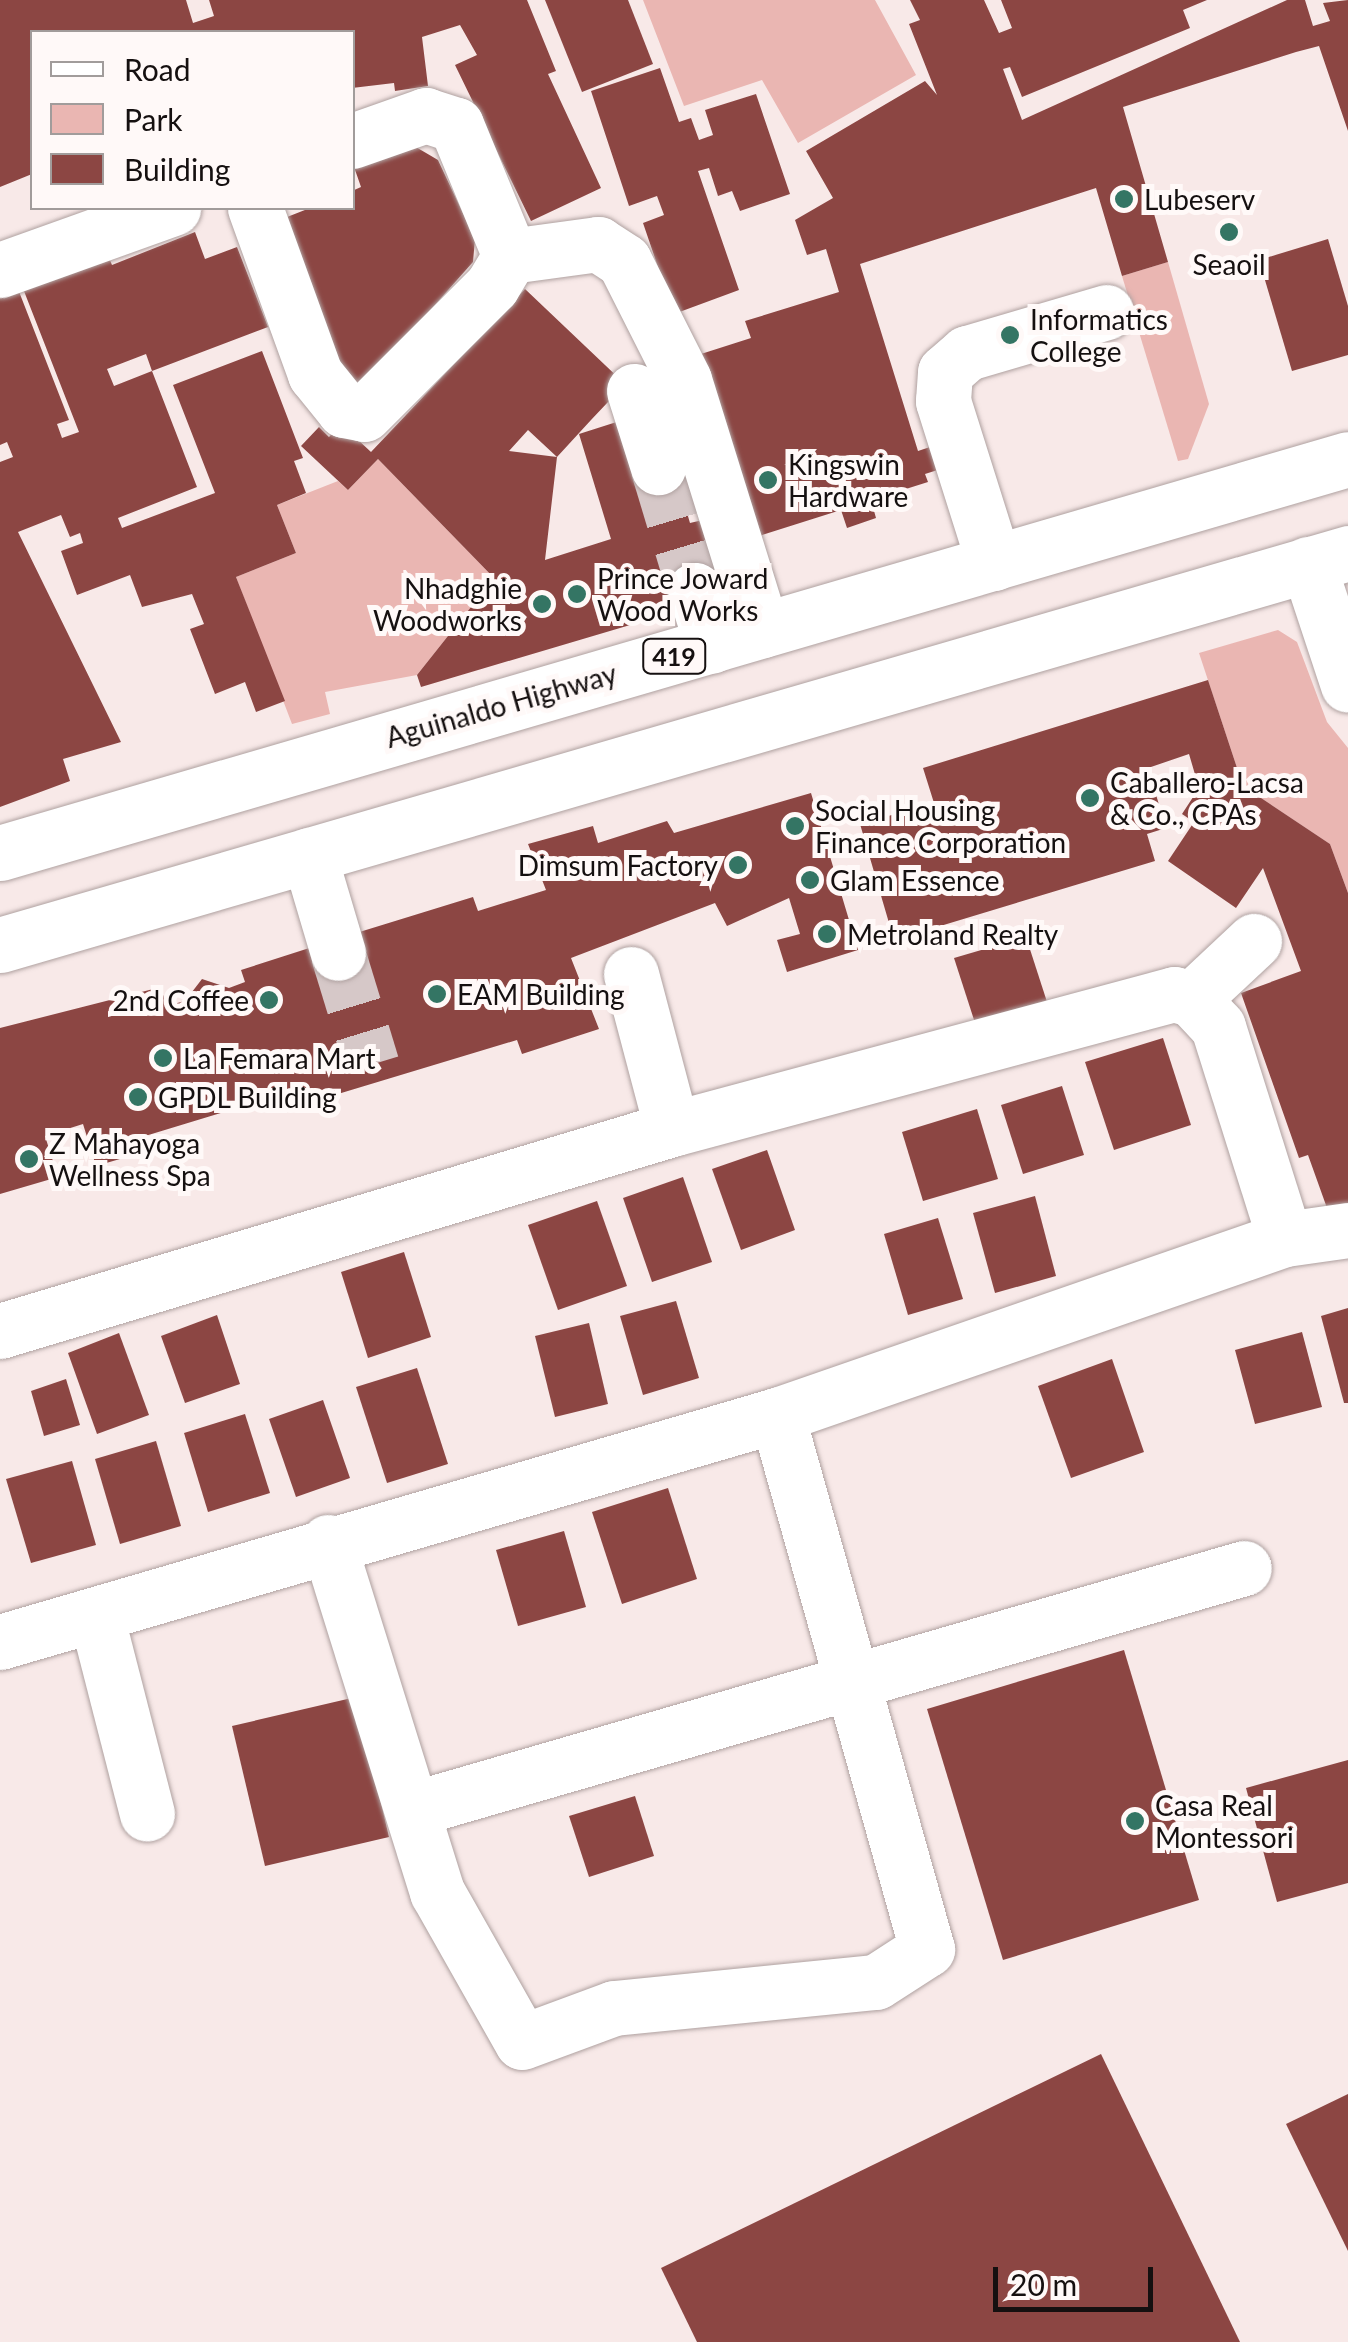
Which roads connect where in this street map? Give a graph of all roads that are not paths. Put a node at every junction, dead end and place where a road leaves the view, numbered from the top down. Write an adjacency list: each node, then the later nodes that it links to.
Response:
1 (355, 140): 4 (main road)
2 (166, 210): 5 (main road)
3 (256, 210): 4 (main road)
4 (510, 256): 13 (main road)
5 (0, 270)
6 (1106, 312): 11 (main road)
7 (634, 391): 9 (main road)
8 (1348, 459): 11 (main road, Aguinaldo Highway / 419)
9 (658, 468)
10 (1328, 559): 14 (main road); 16 (main road)
11 (994, 563): 13 (main road, Aguinaldo Highway / 419)
12 (695, 590): 13 (main road)
13 (737, 638): 15 (main road, Aguinaldo Highway / 419)
14 (1348, 685)
15 (0, 853)
16 (308, 855): 18 (main road); 19 (main road)
17 (1254, 941): 21 (main road)
18 (0, 945)
19 (338, 953)
20 (632, 974): 22 (main road)
21 (1192, 999): 22 (main road); 24 (main road)
22 (672, 1129): 25 (main road)
23 (1348, 1230): 24 (main road)
24 (1285, 1239): 26 (main road)
25 (0, 1331)
26 (777, 1415): 27 (main road); 31 (main road)
27 (328, 1542): 29 (main road); 32 (main road)
28 (1244, 1568): 31 (main road)
29 (96, 1616): 30 (main road); 33 (main road)
30 (0, 1642)
31 (851, 1680): 32 (main road); 32 (main road)
32 (413, 1809)
33 (147, 1814)

